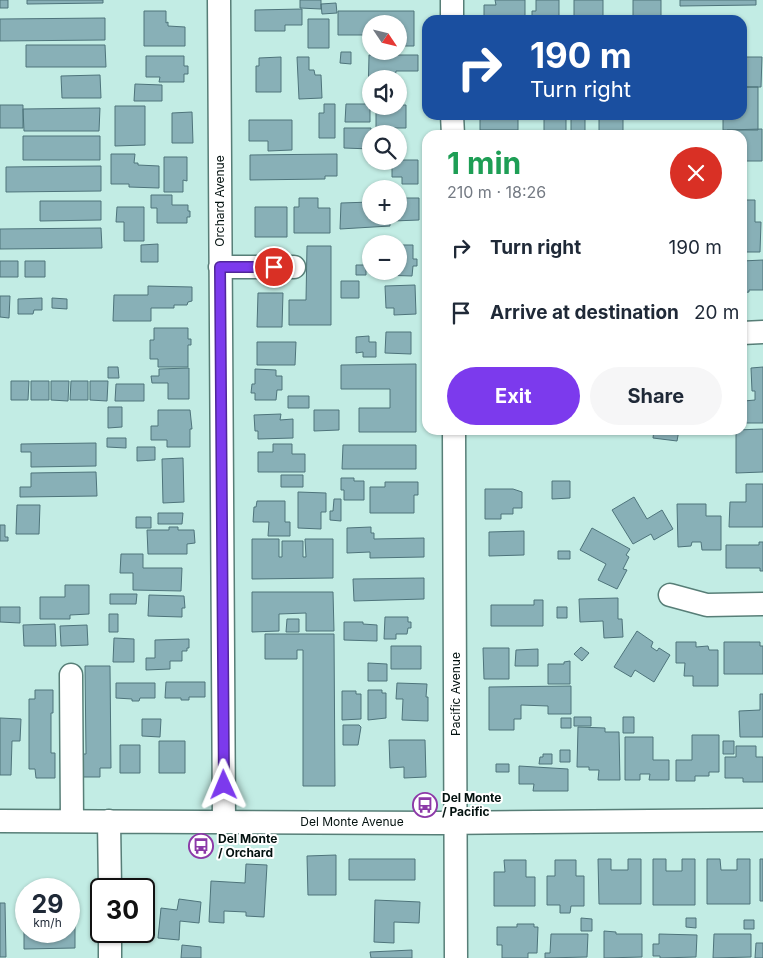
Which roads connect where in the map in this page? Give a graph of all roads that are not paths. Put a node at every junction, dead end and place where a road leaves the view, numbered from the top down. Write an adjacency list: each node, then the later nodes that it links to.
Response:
1 (218, 0): 4 (street, Orchard Avenue)
2 (452, 0): 3 (street)
3 (452, 15)
4 (220, 267): 5 (street); 16 (street, Orchard Avenue)
5 (294, 267)
6 (763, 332): 7 (street)
7 (747, 333)
8 (454, 435): 17 (street, Pacific Avenue)
9 (670, 595): 10 (street)
10 (763, 604)
11 (70, 675): 14 (street)
12 (763, 820): 17 (street, Del Monte Avenue)
13 (0, 821): 14 (street, Del Monte Avenue)
14 (72, 821): 15 (street, Del Monte Avenue)
15 (109, 821): 16 (street, Del Monte Avenue); 18 (street)
16 (224, 822): 17 (street, Del Monte Avenue)
17 (457, 823): 21 (street, Pacific Avenue)
18 (110, 878)
19 (110, 943): 20 (street)
20 (110, 958)
21 (456, 958)

